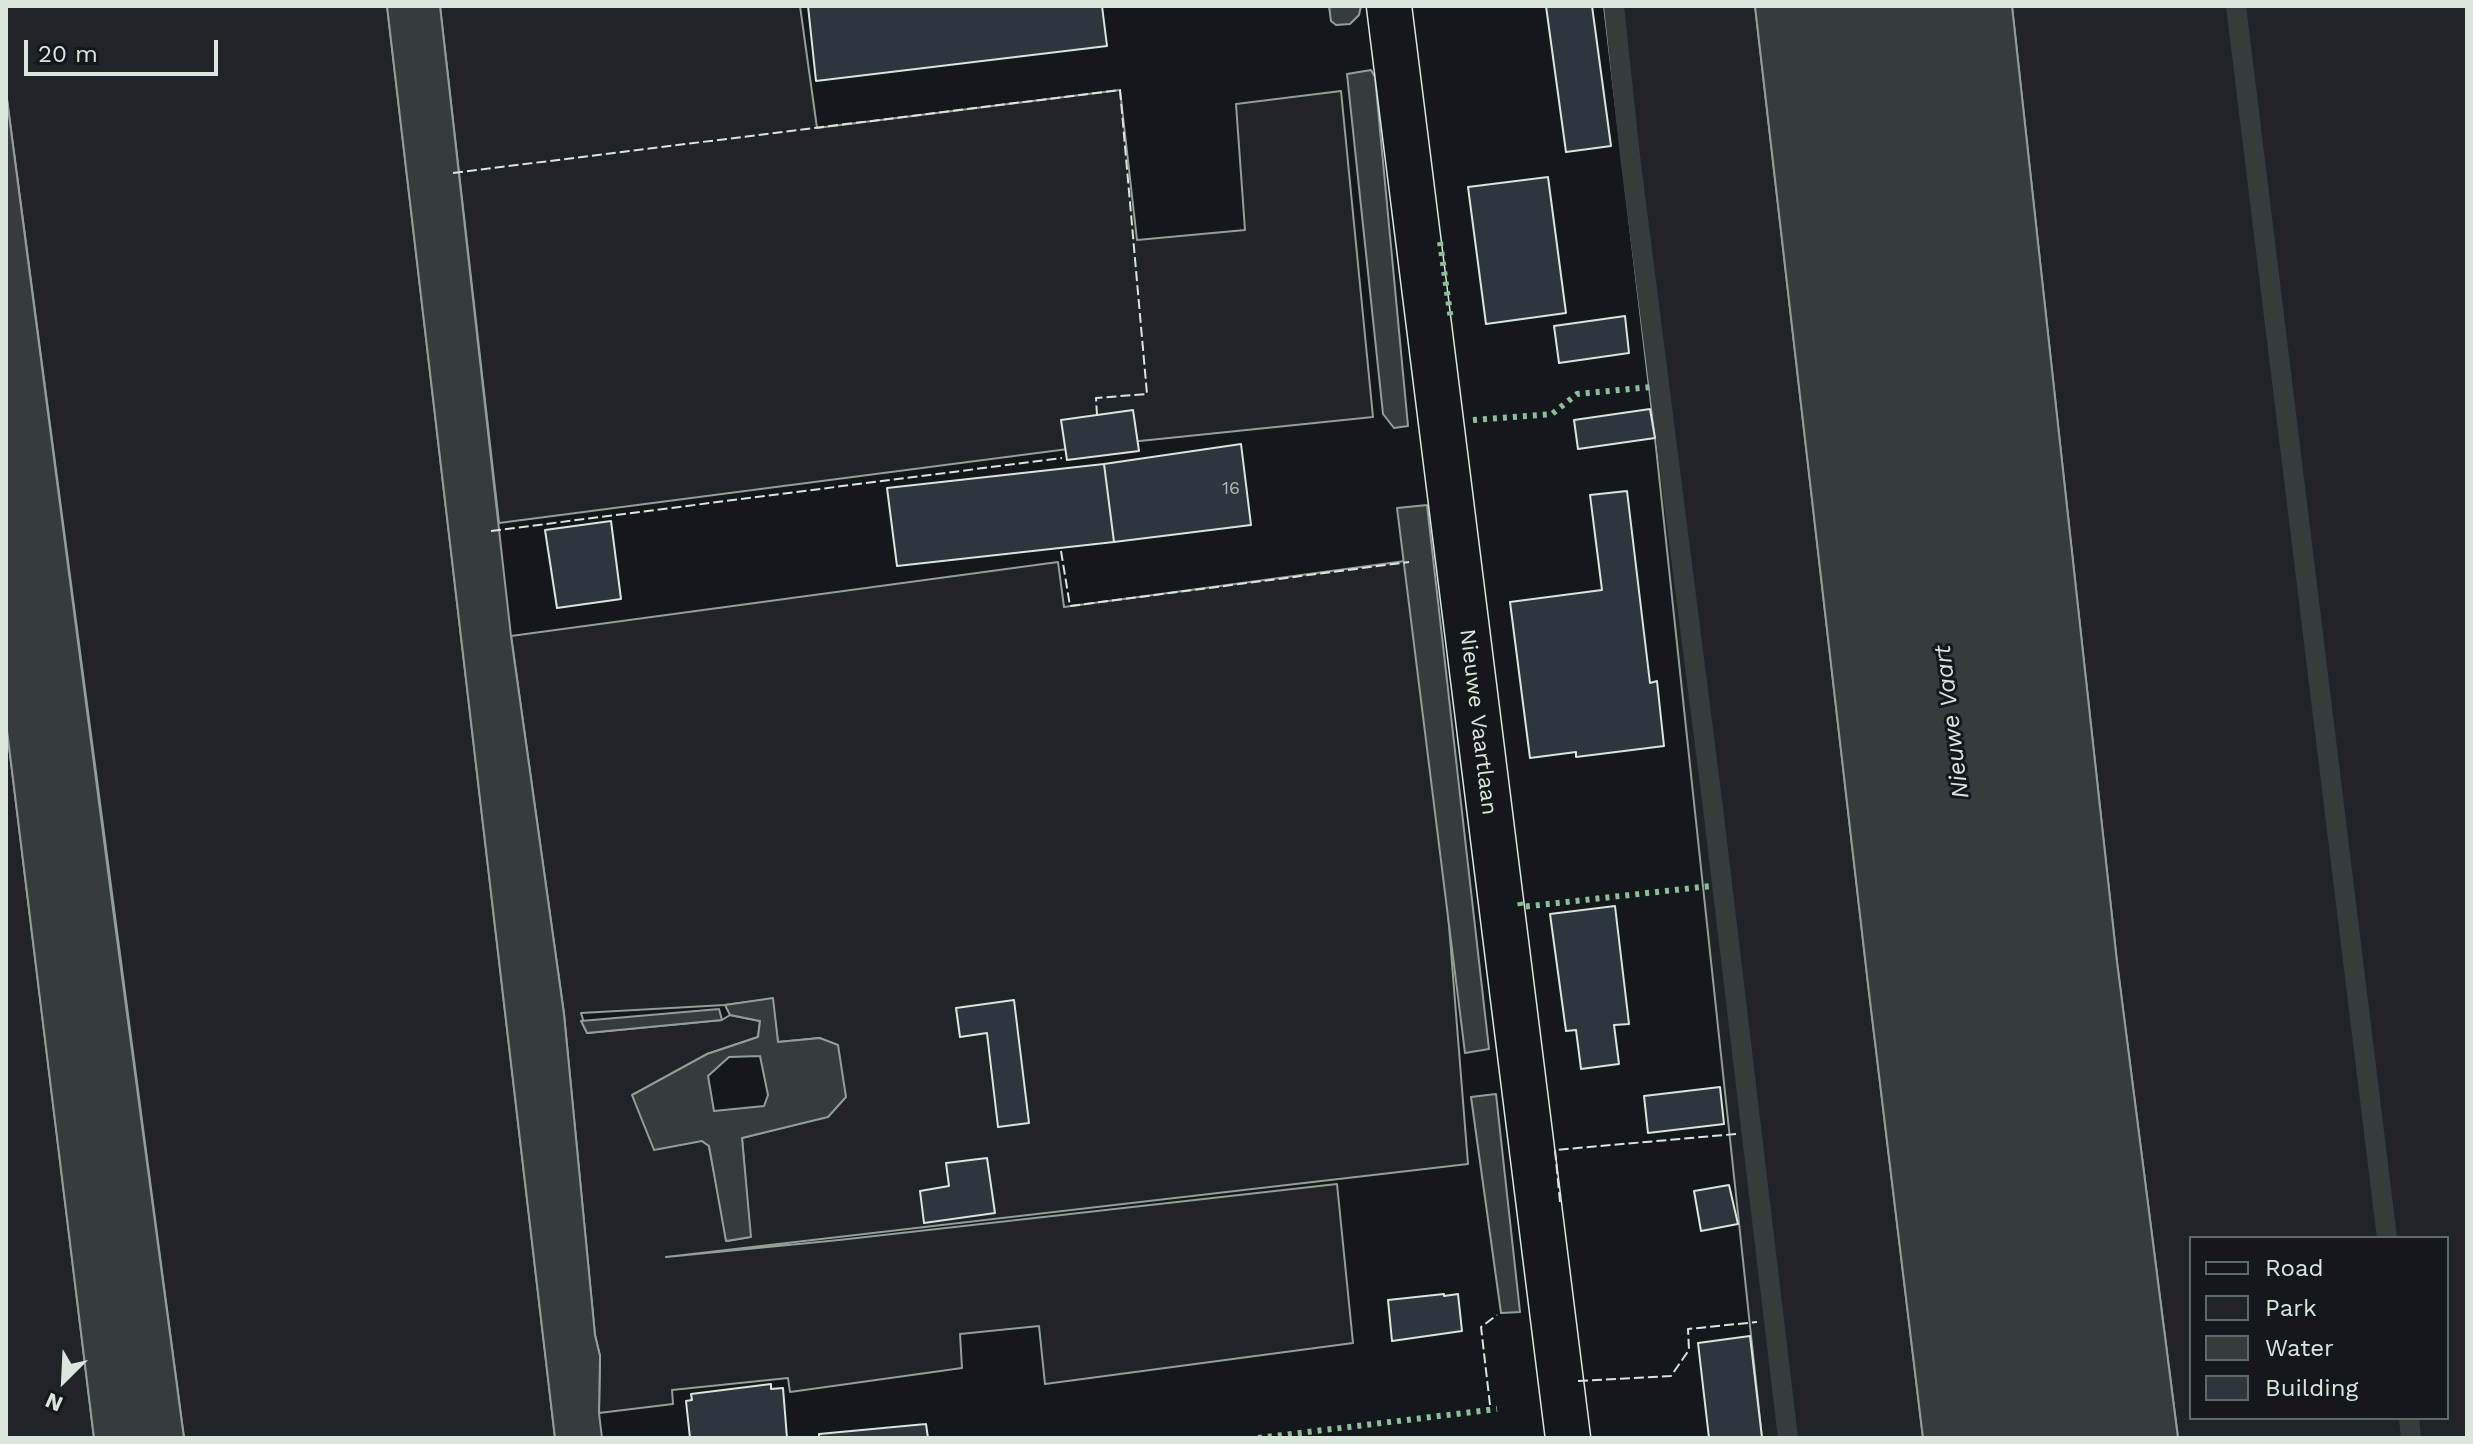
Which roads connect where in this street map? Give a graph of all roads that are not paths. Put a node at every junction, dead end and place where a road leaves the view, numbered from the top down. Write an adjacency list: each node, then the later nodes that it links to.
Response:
1 (1389, 6): 2 (street, Nieuwe Vaartlaan)
2 (1568, 1438)

